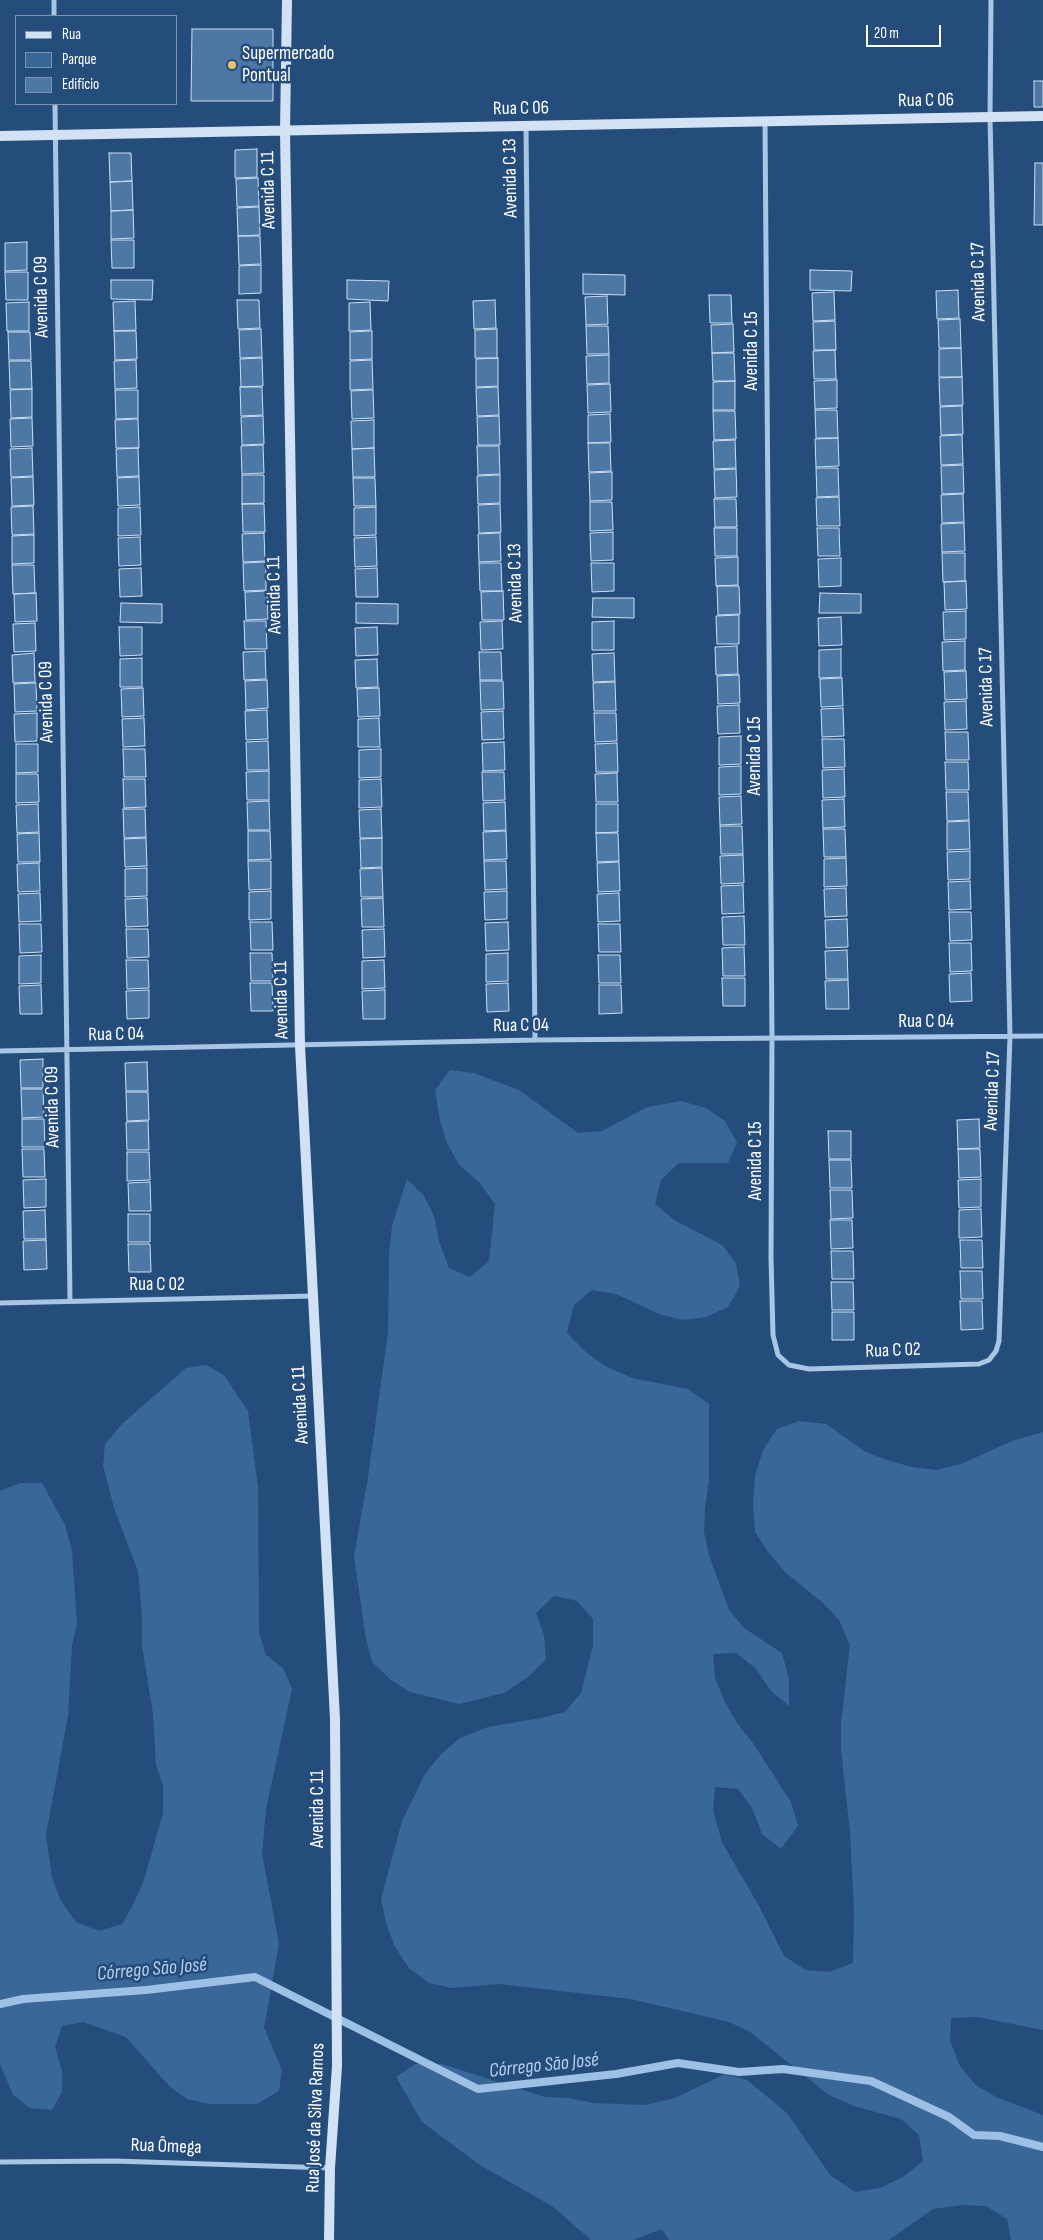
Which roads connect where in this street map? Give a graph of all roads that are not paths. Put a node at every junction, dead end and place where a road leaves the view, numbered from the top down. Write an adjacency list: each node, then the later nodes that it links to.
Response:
1 (54, 0): 4 (street)
2 (288, 0): 10 (street, Avenida C 11)
3 (991, 0): 7 (street, Avenida C 17)
4 (54, 15)
5 (55, 105): 11 (street, Avenida C 09)
6 (1043, 116): 7 (street, Rua C 06)
7 (990, 117): 8 (street, Rua C 06); 14 (street, Avenida C 17)
8 (765, 122): 9 (street, Rua C 06); 15 (street, Avenida C 15)
9 (526, 126): 10 (street, Rua C 06); 16 (street, Avenida C 13)
10 (285, 131): 11 (street, Rua C 06); 17 (street, Avenida C 11)
11 (55, 135): 12 (street, Rua C 06); 19 (street, Avenida C 09)
12 (0, 136)
13 (1043, 1036): 14 (street, Rua C 04)
14 (1010, 1037): 15 (street, Rua C 04); 23 (street, Avenida C 17)
15 (772, 1038): 16 (street, Rua C 04); 24 (street, Avenida C 15)
16 (535, 1040): 17 (street, Rua C 04)
17 (300, 1046): 19 (street, Rua C 04); 20 (street, Avenida C 11)
18 (0, 1051): 19 (street, Rua C 04)
19 (67, 1051): 21 (street, Avenida C 09)
20 (313, 1296): 21 (street, Rua C 02); 25 (street, Avenida C 11)
21 (70, 1300): 22 (street, Rua C 02)
22 (0, 1303)
23 (978, 1364): 24 (street, Rua C 02)
24 (808, 1369)
25 (336, 1998): 27 (street, Rua José da Silva Ramos)
26 (0, 2162): 27 (street, Rua Ômega)
27 (330, 2168): 28 (street, Rua José da Silva Ramos)
28 (329, 2240)

